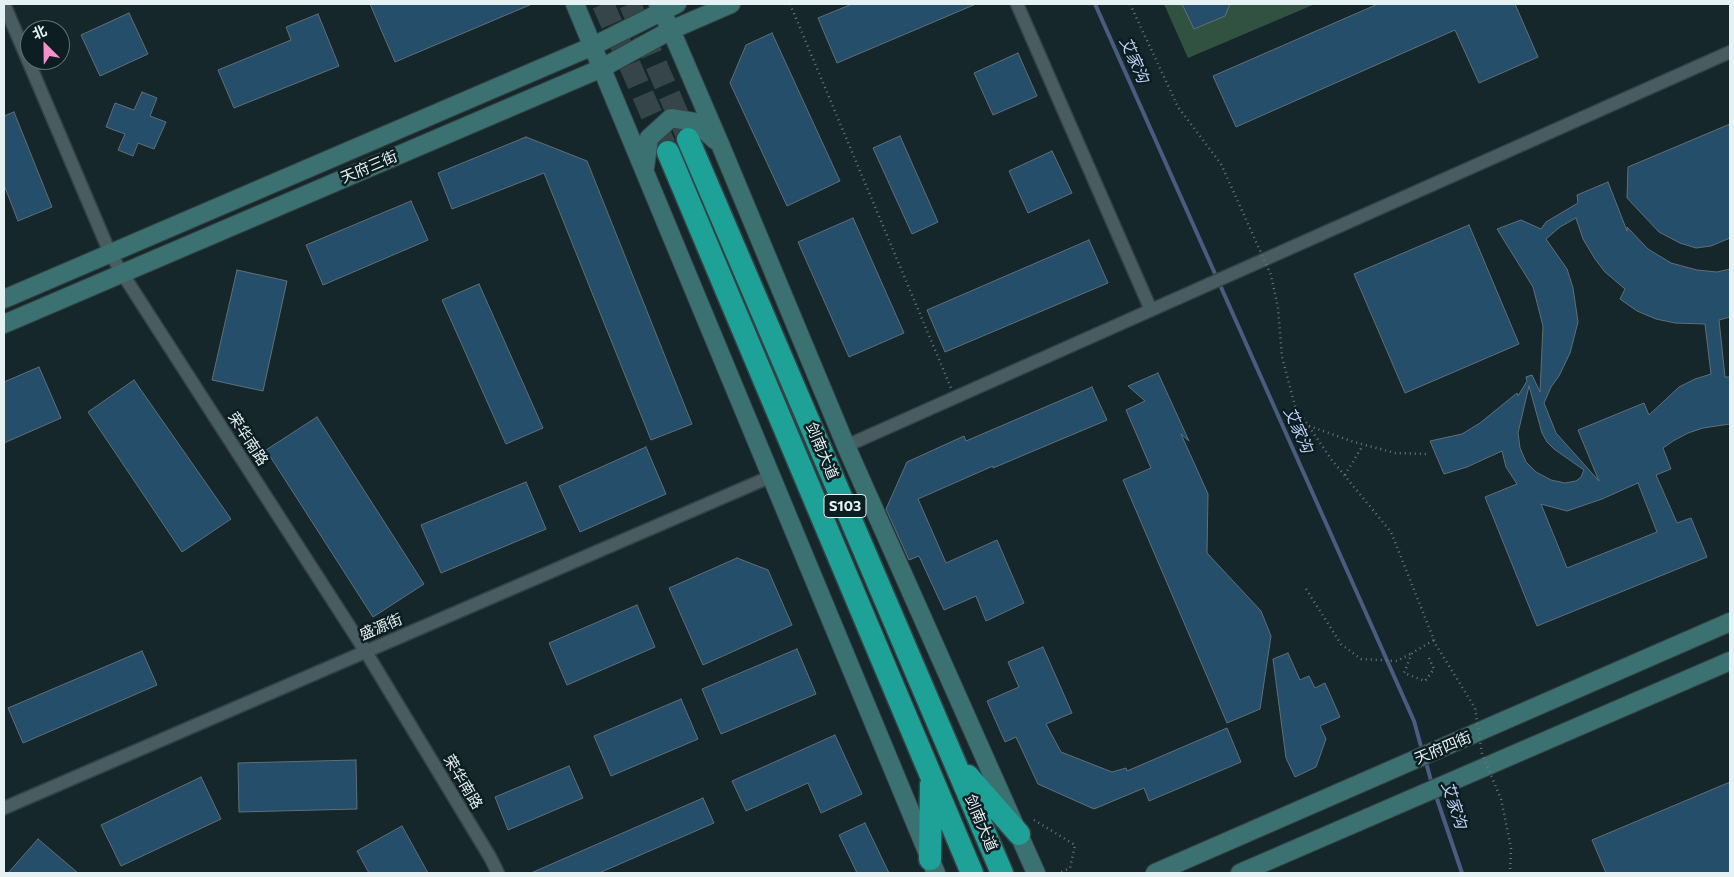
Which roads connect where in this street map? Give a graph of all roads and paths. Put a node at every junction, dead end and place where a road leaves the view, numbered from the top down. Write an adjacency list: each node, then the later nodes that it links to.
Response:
1 (4, 4): 16 (street, 荣华南路)
2 (575, 4): 9 (main road)
3 (731, 4): 8 (main road, 天府三街)
4 (790, 4): 21 (path)
5 (1016, 4): 19 (street)
6 (1130, 4): 22 (path, bridge)
7 (665, 6): 8 (main road); 9 (main road, 天府三街)
8 (671, 30): 11 (main road, 天府三街); 13 (main road)
9 (593, 46): 11 (main road); 16 (main road, 天府三街)
10 (1730, 52): 19 (street)
11 (602, 68): 15 (main road); 17 (main road, 天府三街)
12 (688, 139): 35 (highway, 剑南大道 / S103)
13 (720, 144): 15 (main road); 24 (main road)
14 (668, 152): 36 (highway, 剑南大道 / S103)
15 (645, 172): 27 (main road)
16 (110, 253): 17 (street, 荣华南路); 18 (main road, 天府三街)
17 (122, 273): 20 (main road, 天府三街); 31 (street, 荣华南路)
18 (4, 299)
19 (1151, 310): 21 (street)
20 (4, 324)
21 (955, 398): 24 (street)
22 (1309, 426): 23 (path); 26 (path, bridge)
23 (1364, 444): 25 (path); 26 (path)
24 (846, 446): 38 (main road)
25 (1426, 454)
26 (1345, 475): 30 (path, bridge)
27 (772, 476): 31 (street, 盛源街); 39 (main road)
28 (1306, 589): 32 (path)
29 (1730, 622): 45 (main road, 天府四街)
30 (1434, 640): 32 (path); 47 (path, bridge)
31 (366, 652): 37 (street, 盛源街); 40 (street, 荣华南路)
32 (1412, 653): 33 (path)
33 (1429, 658)
34 (1730, 661): 46 (main road)
35 (954, 762): 38 (highway); 42 (highway, 剑南大道 / S103)
36 (931, 774): 39 (highway); 41 (highway, 剑南大道 / S103)
37 (4, 808)
38 (1026, 827): 43 (main road); 44 (path, bridge)
39 (933, 866)
40 (498, 873)
41 (972, 873)
42 (1002, 873)
43 (1036, 873)
44 (1059, 873)
45 (1155, 873)
46 (1240, 873)
47 (1510, 873)

